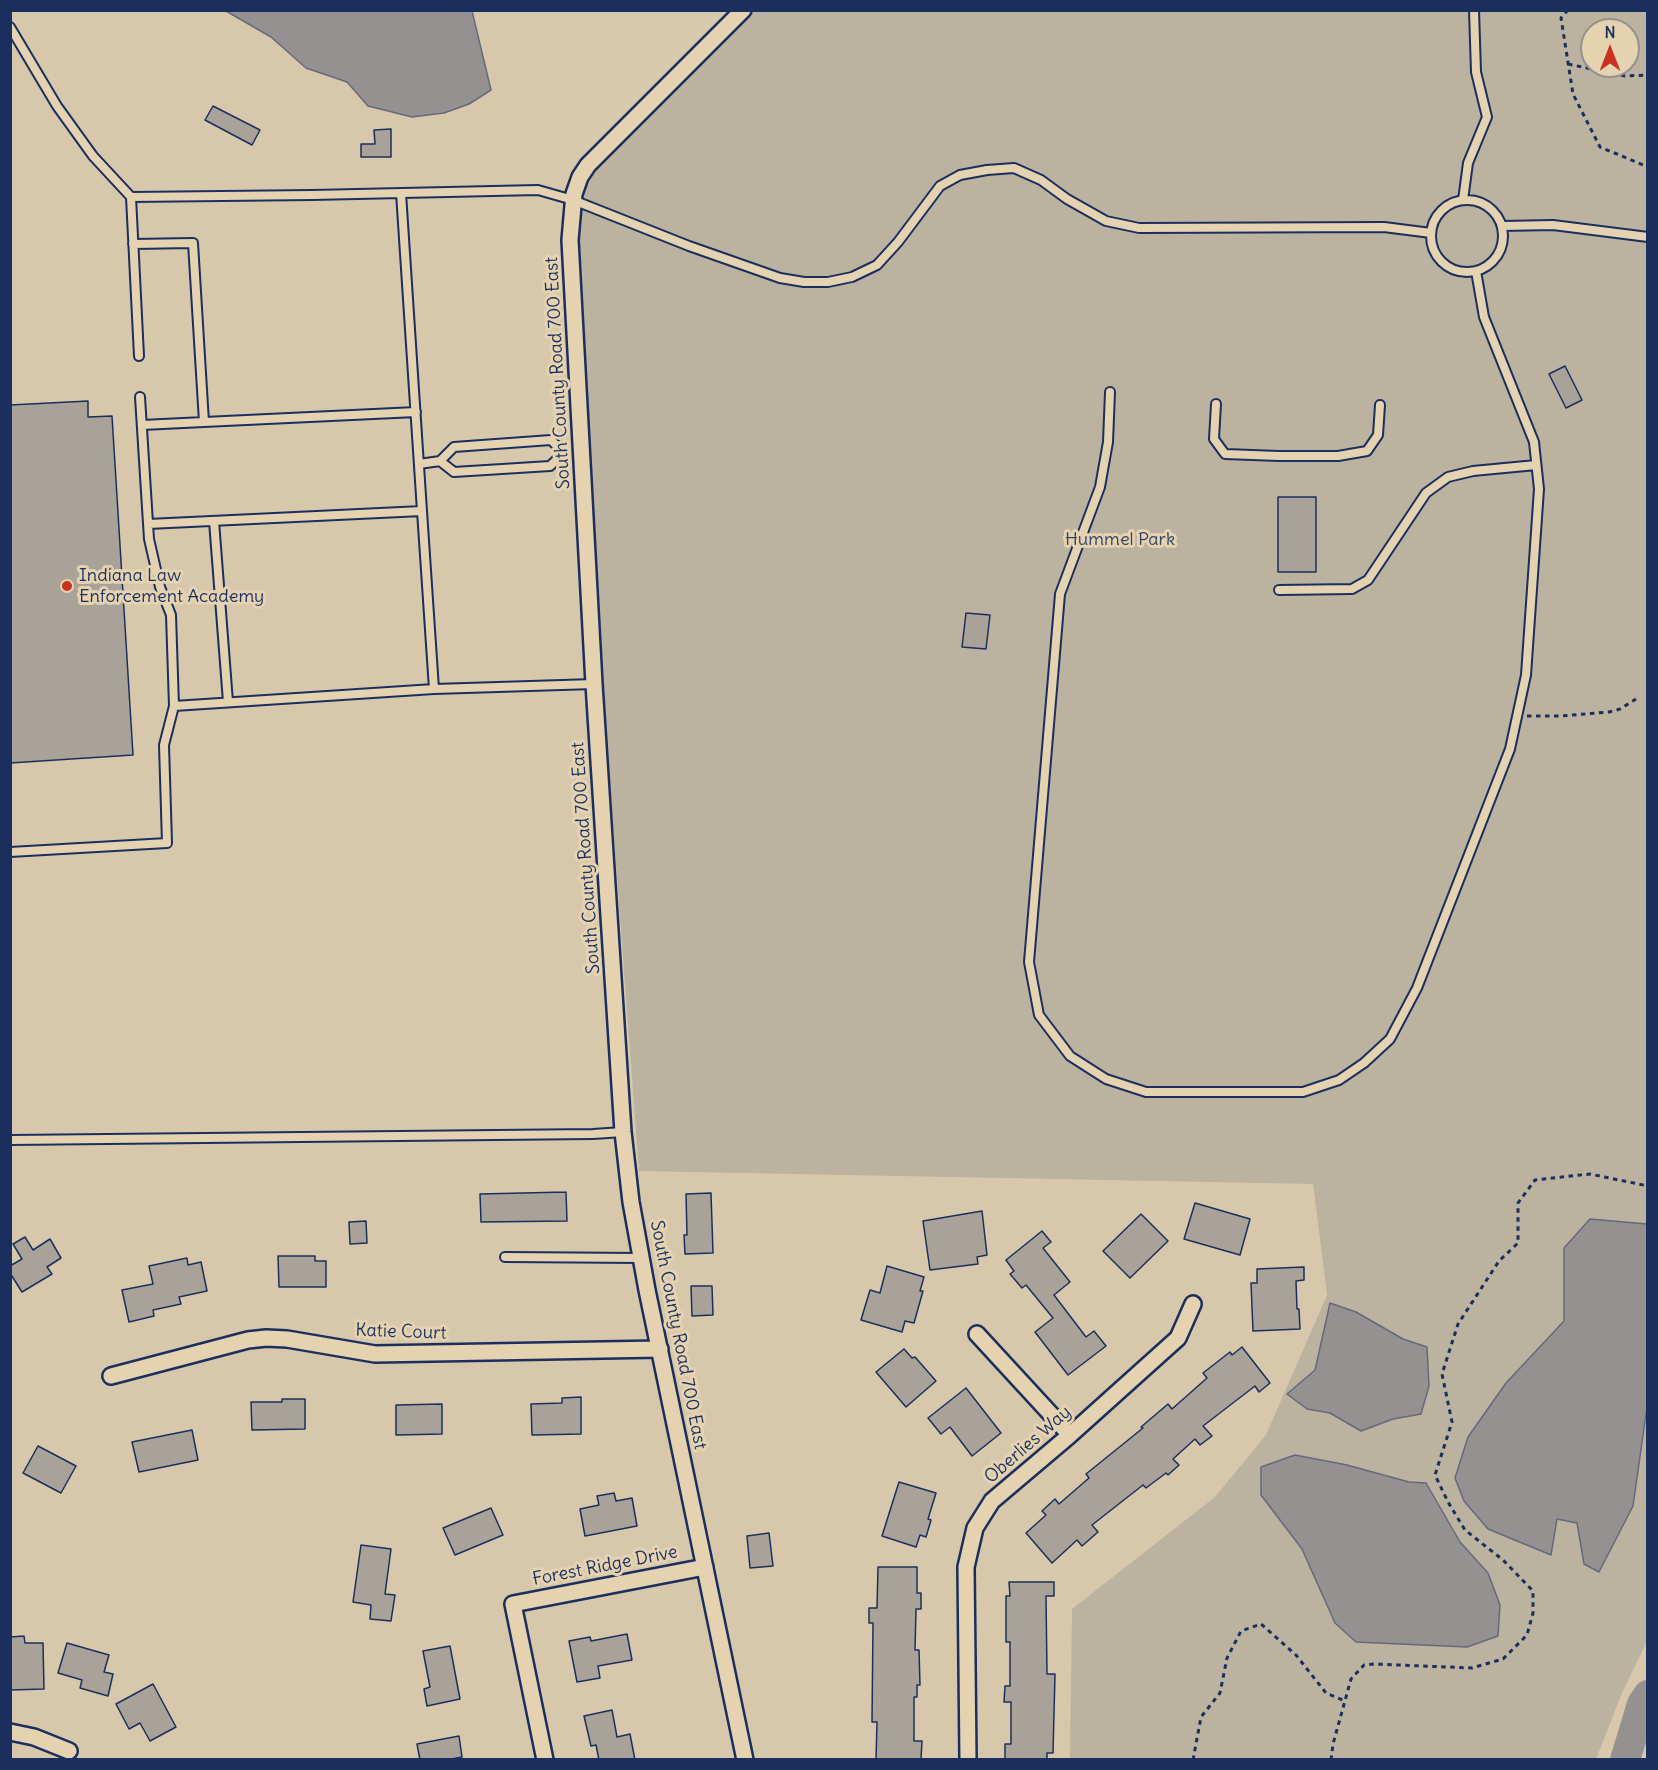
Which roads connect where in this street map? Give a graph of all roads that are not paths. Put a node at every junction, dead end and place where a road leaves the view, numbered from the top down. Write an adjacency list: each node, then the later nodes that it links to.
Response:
1 (743, 10): 6 (street, South County Road 700 East)
2 (1474, 10): 7 (lane)
3 (10, 27): 5 (lane)
4 (400, 193): 5 (lane); 6 (lane); 18 (lane)
5 (131, 197): 11 (lane)
6 (573, 200): 9 (lane); 21 (street, South County Road 700 East)
7 (1463, 200): 8 (lane); 9 (lane)
8 (1502, 226): 10 (lane); 12 (lane)
9 (1431, 233): 12 (lane)
10 (1647, 237)
11 (134, 244): 13 (lane); 19 (lane)
12 (1476, 271): 25 (lane)
13 (139, 356)
14 (1110, 392): 25 (lane)
15 (140, 397): 20 (lane)
16 (1216, 404): 17 (lane)
17 (1380, 405)
18 (416, 412): 19 (lane); 24 (lane)
19 (204, 422): 20 (lane)
20 (142, 425): 28 (lane)
21 (582, 452): 22 (lane); 30 (street, South County Road 700 East)
22 (564, 453): 23 (lane); 23 (lane)
23 (440, 461): 24 (lane)
24 (419, 464): 26 (lane)
25 (1536, 465): 29 (lane)
26 (422, 511): 27 (lane); 31 (lane)
27 (214, 521): 28 (lane); 32 (lane)
28 (148, 524): 33 (lane)
29 (1280, 590)
30 (594, 684): 31 (lane); 35 (street, South County Road 700 East)
31 (435, 689): 32 (lane)
32 (228, 702): 33 (lane)
33 (174, 706): 34 (lane)
34 (10, 852)
35 (623, 1132): 36 (lane); 38 (street, South County Road 700 East)
36 (10, 1140)
37 (505, 1257): 38 (lane)
38 (641, 1258): 41 (street, South County Road 700 East)
39 (1193, 1304): 43 (street, Oberlies Way)
40 (977, 1334): 43 (street)
41 (660, 1349): 42 (street, Katie Court); 44 (street, South County Road 700 East)
42 (111, 1376)
43 (1070, 1435): 49 (street, Oberlies Way)
44 (705, 1567): 47 (street, Forest Ridge Drive); 48 (street, South County Road 700 East)
45 (10, 1732): 46 (street)
46 (69, 1750)
47 (546, 1760)
48 (745, 1760)
49 (968, 1760)

